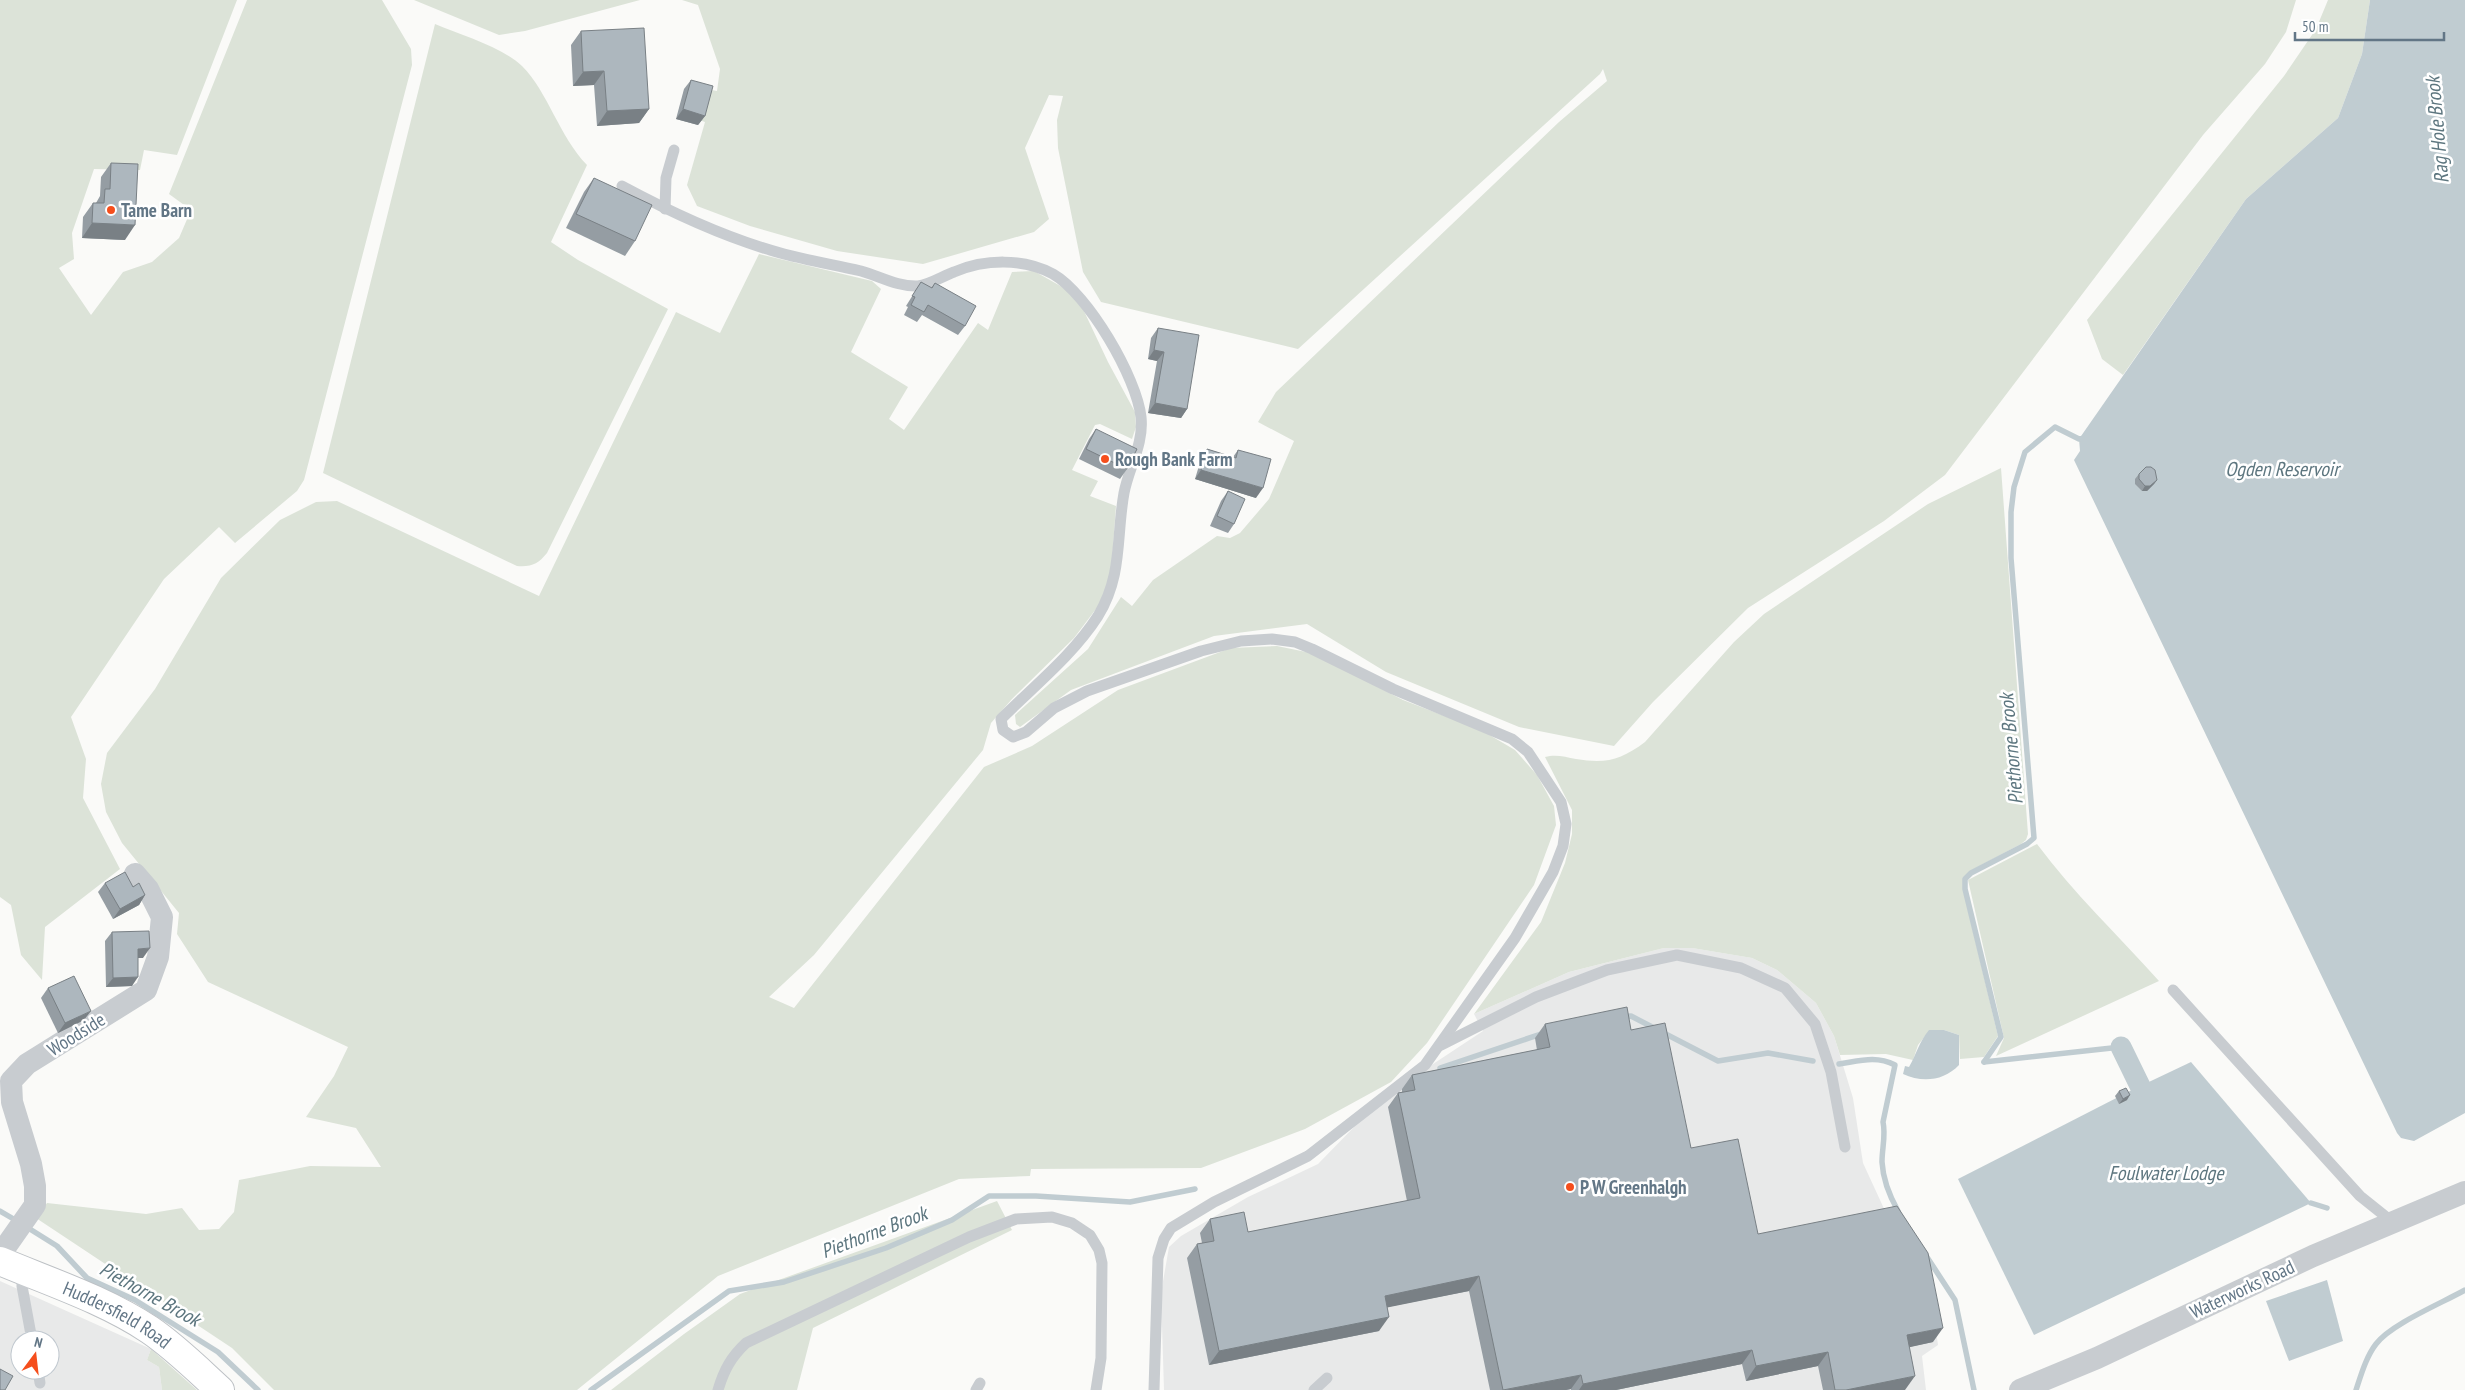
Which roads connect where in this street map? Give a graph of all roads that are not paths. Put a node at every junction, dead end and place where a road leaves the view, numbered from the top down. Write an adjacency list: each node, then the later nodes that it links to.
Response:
1 (674, 150): 3 (lane)
2 (622, 186): 3 (lane)
3 (665, 209): 6 (lane)
4 (135, 874): 10 (street, Woodside)
5 (2173, 990): 9 (lane)
6 (1439, 1046): 7 (lane); 18 (lane)
7 (1845, 1147)
8 (2465, 1192): 9 (street, Waterworks Road)
9 (2389, 1224): 20 (street, Waterworks Road)
10 (7, 1258): 11 (lane); 15 (main road, Huddersfield Road)
11 (30, 1330)
12 (1327, 1378): 19 (lane)
13 (40, 1380): 14 (lane)
14 (40, 1383)
15 (220, 1390)
16 (718, 1390): 17 (lane)
17 (1096, 1390)
18 (1154, 1390)
19 (1314, 1390)
20 (2020, 1390)

